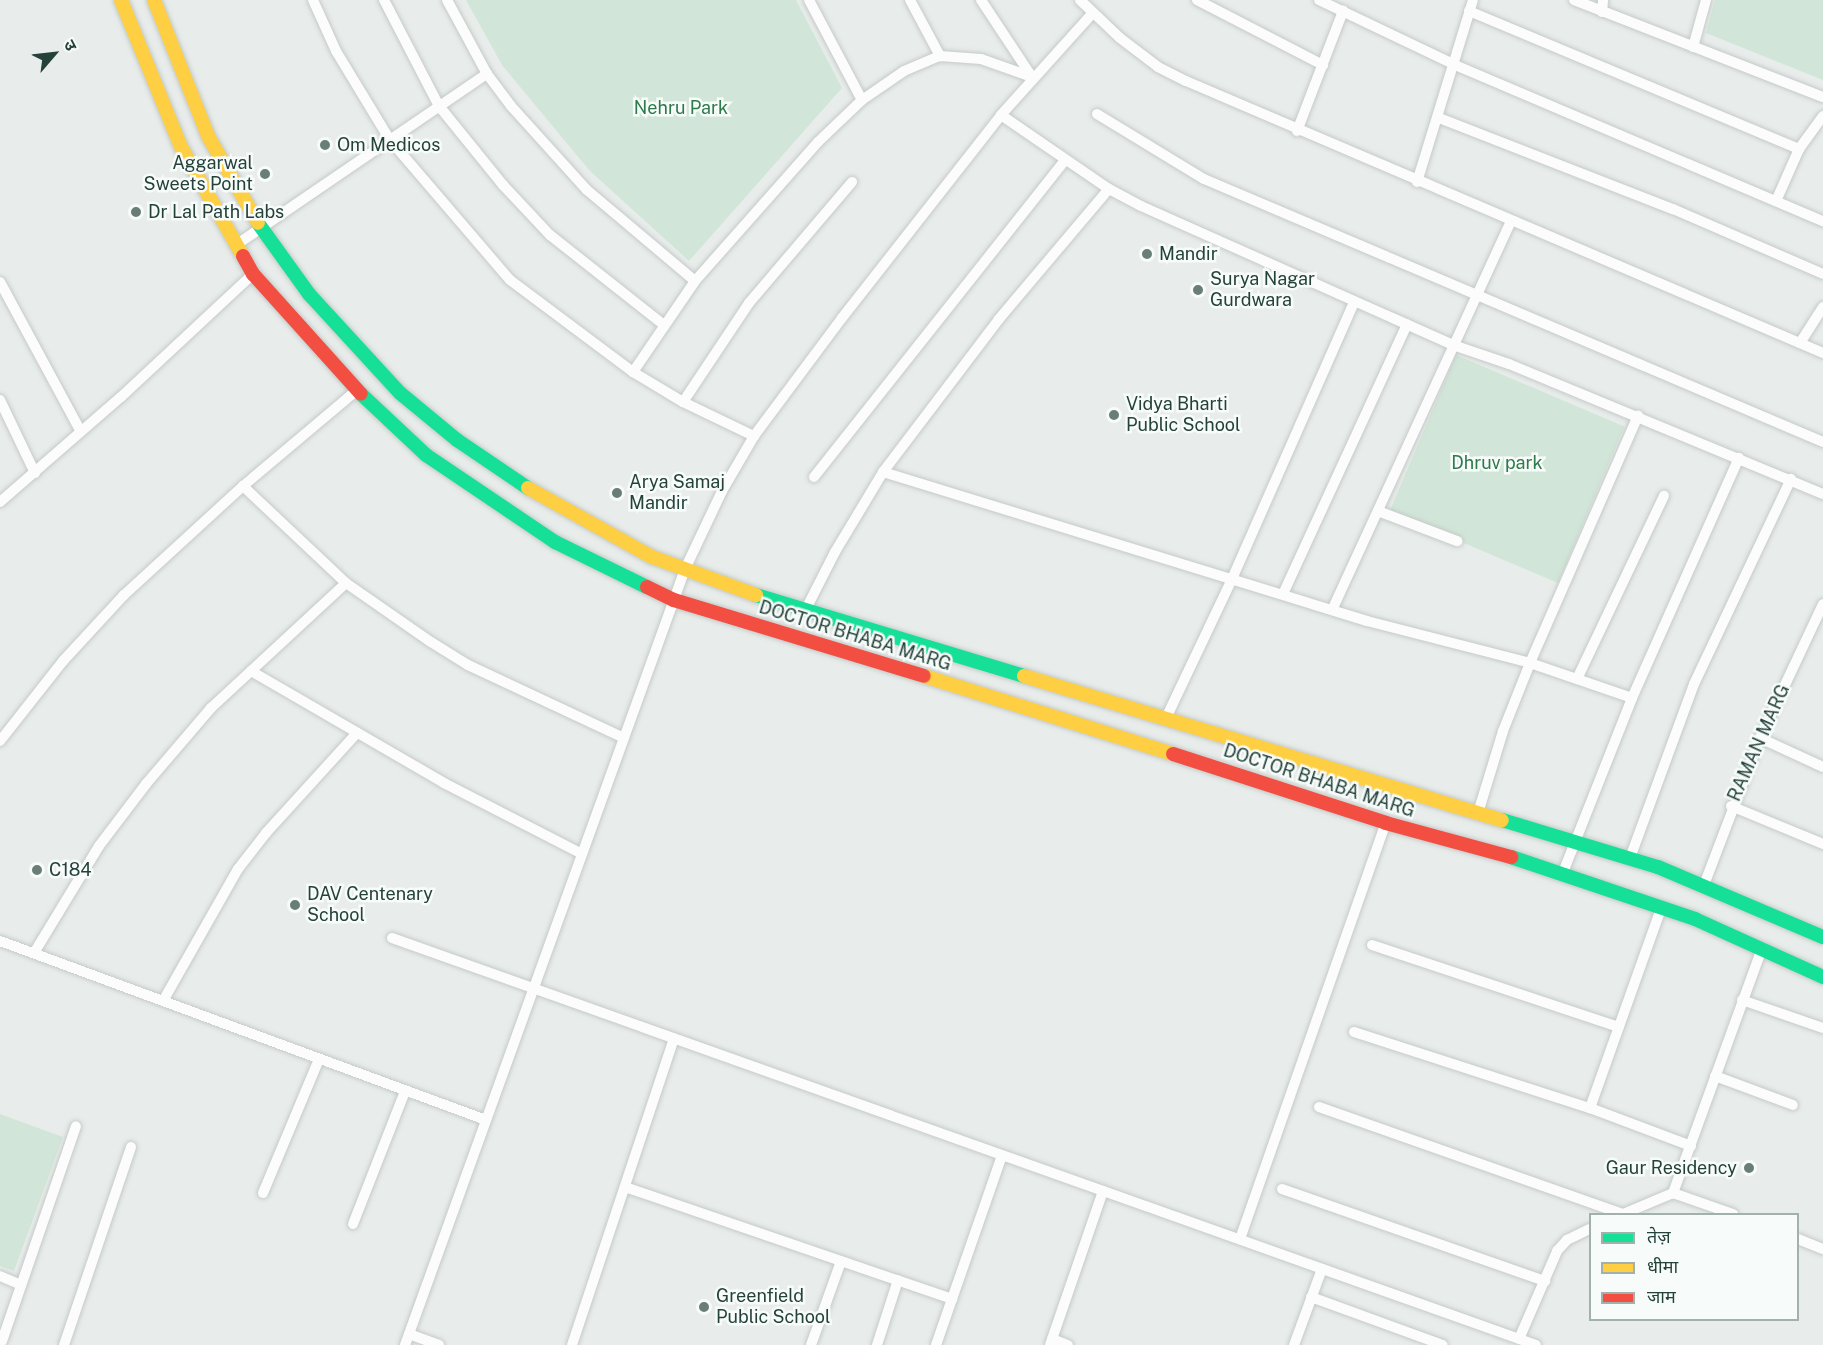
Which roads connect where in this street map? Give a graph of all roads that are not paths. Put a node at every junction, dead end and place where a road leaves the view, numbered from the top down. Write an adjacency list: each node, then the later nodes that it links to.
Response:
1 (121, 0): 44 (street, DOCTOR BHABA MARG)
2 (154, 0): 43 (street, DOCTOR BHABA MARG)
3 (313, 0): 34 (street)
4 (384, 0): 28 (street)
5 (447, 0): 24 (street)
6 (809, 0): 27 (street)
7 (910, 0): 21 (street)
8 (981, 0): 25 (street)
9 (1080, 0): 19 (street)
10 (1197, 0): 22 (street)
11 (1319, 0): 16 (street)
12 (1473, 0): 17 (street)
13 (1574, 0): 18 (street)
14 (1603, 0): 18 (street)
15 (1706, 0): 20 (street)
16 (1343, 11): 22 (street); 23 (street)
17 (1469, 11): 23 (street); 35 (street)
18 (1602, 12): 20 (street)
19 (1092, 14): 25 (street); 33 (street)
20 (1693, 47): 26 (street)
21 (940, 56): 25 (street); 27 (street)
22 (1323, 65): 33 (street)
23 (1455, 65): 32 (street); 40 (street)
24 (487, 74): 28 (street); 47 (street)
25 (1032, 77): 30 (street)
26 (1823, 97)
27 (862, 100): 47 (street)
28 (439, 106): 34 (street); 53 (street)
29 (1097, 114): 49 (street)
30 (1001, 115): 36 (street); 63 (street)
31 (1823, 116): 35 (street)
32 (1439, 118): 38 (street); 46 (street)
33 (1298, 131): 38 (street)
34 (390, 140): 43 (street); 57 (street)
35 (1799, 149): 40 (street)
36 (1065, 160): 39 (street); 68 (street)
37 (852, 182): 60 (street)
38 (1417, 182): 42 (street)
39 (1108, 189): 50 (street); 66 (street)
40 (1776, 201): 41 (street)
41 (1823, 220)
42 (1511, 221): 49 (street); 54 (street)
43 (261, 228): 44 (street); 76 (street, DOCTOR BHABA MARG)
44 (236, 245): 45 (street, DOCTOR BHABA MARG)
45 (253, 274): 58 (street, DOCTOR BHABA MARG); 62 (street)
46 (1823, 274)
47 (695, 281): 53 (street)
48 (0, 282): 62 (street)
49 (1474, 296): 55 (street); 64 (street)
50 (1354, 303): 52 (street); 77 (street)
51 (1823, 307): 54 (street)
52 (1407, 324): 55 (street); 79 (street)
53 (664, 326): 57 (street)
54 (1800, 343): 56 (street)
55 (1453, 345): 61 (street); 74 (street)
56 (1823, 353)
57 (633, 372): 60 (street)
58 (357, 390): 70 (street); 80 (street, DOCTOR BHABA MARG)
59 (0, 400): 67 (street)
60 (683, 402): 63 (street)
61 (1638, 417): 65 (street); 84 (street)
62 (81, 432): 67 (street)
63 (754, 436): 76 (street)
64 (1823, 442)
65 (1739, 458): 69 (street); 87 (street)
66 (883, 472): 77 (street); 82 (street)
67 (35, 473): 73 (street)
68 (814, 477)
69 (1791, 480): 71 (street); 100 (street)
70 (243, 486): 78 (street); 92 (street)
71 (1823, 494)
72 (1664, 496): 86 (street)
73 (0, 502)
74 (1378, 511): 75 (street); 83 (street)
75 (1457, 541)
76 (685, 569): 80 (street); 82 (street, DOCTOR BHABA MARG)
77 (1232, 579): 79 (street); 88 (street)
78 (346, 583): 85 (street); 90 (street)
79 (1284, 594): 83 (street)
80 (674, 600): 90 (street); 96 (street, DOCTOR BHABA MARG)
81 (1823, 604): 91 (street, RAMAN MARG)
82 (807, 607): 88 (street, DOCTOR BHABA MARG)
83 (1333, 608): 84 (street)
84 (1530, 663): 86 (street); 95 (street)
85 (251, 671): 89 (street); 109 (street)
86 (1577, 678): 87 (street)
87 (1632, 698): 97 (street)
88 (1167, 717): 95 (street, DOCTOR BHABA MARG)
89 (357, 733): 99 (street); 113 (street)
90 (624, 738): 99 (street)
91 (1760, 738): 93 (street); 94 (street, RAMAN MARG)
92 (0, 741)
93 (1823, 767)
94 (1731, 806): 98 (street); 102 (street, RAMAN MARG)
95 (1478, 813): 97 (street, DOCTOR BHABA MARG)
96 (1386, 823): 101 (street, DOCTOR BHABA MARG); 139 (street)
97 (1575, 843): 100 (street, DOCTOR BHABA MARG); 101 (street)
98 (1823, 844)
99 (582, 854): 111 (street)
100 (1630, 858): 102 (street, DOCTOR BHABA MARG)
101 (1562, 875): 103 (street, DOCTOR BHABA MARG)
102 (1704, 885): 104 (street, DOCTOR BHABA MARG)
103 (1661, 909): 108 (street, DOCTOR BHABA MARG); 114 (street)
104 (1823, 936)
105 (392, 938): 111 (street)
106 (0, 941): 109 (street)
107 (1372, 945): 114 (street)
108 (1762, 948): 110 (street, DOCTOR BHABA MARG); 112 (street)
109 (34, 953): 113 (street)
110 (1823, 977)
111 (533, 989): 117 (street); 124 (street)
112 (1742, 1000): 115 (street); 119 (street)
113 (163, 1001): 118 (street)
114 (1619, 1027): 123 (street)
115 (1823, 1028)
116 (1354, 1032): 123 (street)
117 (674, 1039): 128 (street); 129 (street)
118 (318, 1059): 120 (street); 133 (street)
119 (1715, 1076): 121 (street); 126 (street)
120 (405, 1090): 124 (street); 137 (street)
121 (1793, 1105)
122 (1319, 1107): 134 (street)
123 (1590, 1108): 126 (street)
124 (486, 1120): 151 (street)
125 (76, 1126): 147 (street)
126 (1691, 1146): 132 (street)
127 (131, 1147): 154 (street)
128 (1002, 1155): 131 (street); 149 (street)
129 (625, 1187): 142 (street); 156 (street)
130 (1282, 1189): 146 (street)
131 (1103, 1191): 139 (street); 153 (street)
132 (1673, 1193): 135 (street); 136 (street)
133 (263, 1194)
134 (1620, 1213)
135 (1625, 1213)
136 (1728, 1213)
137 (353, 1224)
138 (1589, 1230): 146 (street)
139 (1240, 1239): 143 (street)
140 (1799, 1240): 141 (street)
141 (1823, 1249)
142 (841, 1261): 145 (street); 157 (street)
143 (1322, 1269): 148 (street); 150 (street)
144 (0, 1276): 147 (street)
145 (898, 1280): 149 (street); 158 (street)
146 (1545, 1281): 150 (street)
147 (21, 1285): 152 (street)
148 (1311, 1298): 161 (street); 162 (street)
149 (952, 1299): 159 (street)
150 (1519, 1339): 163 (street)
151 (406, 1340): 155 (street)
152 (5, 1342)
153 (1051, 1342): 160 (street)
154 (63, 1345)
155 (439, 1345)
156 (572, 1345)
157 (811, 1345)
158 (877, 1345)
159 (936, 1345)
160 (1068, 1345)
161 (1293, 1345)
162 (1443, 1345)
163 (1536, 1345)

